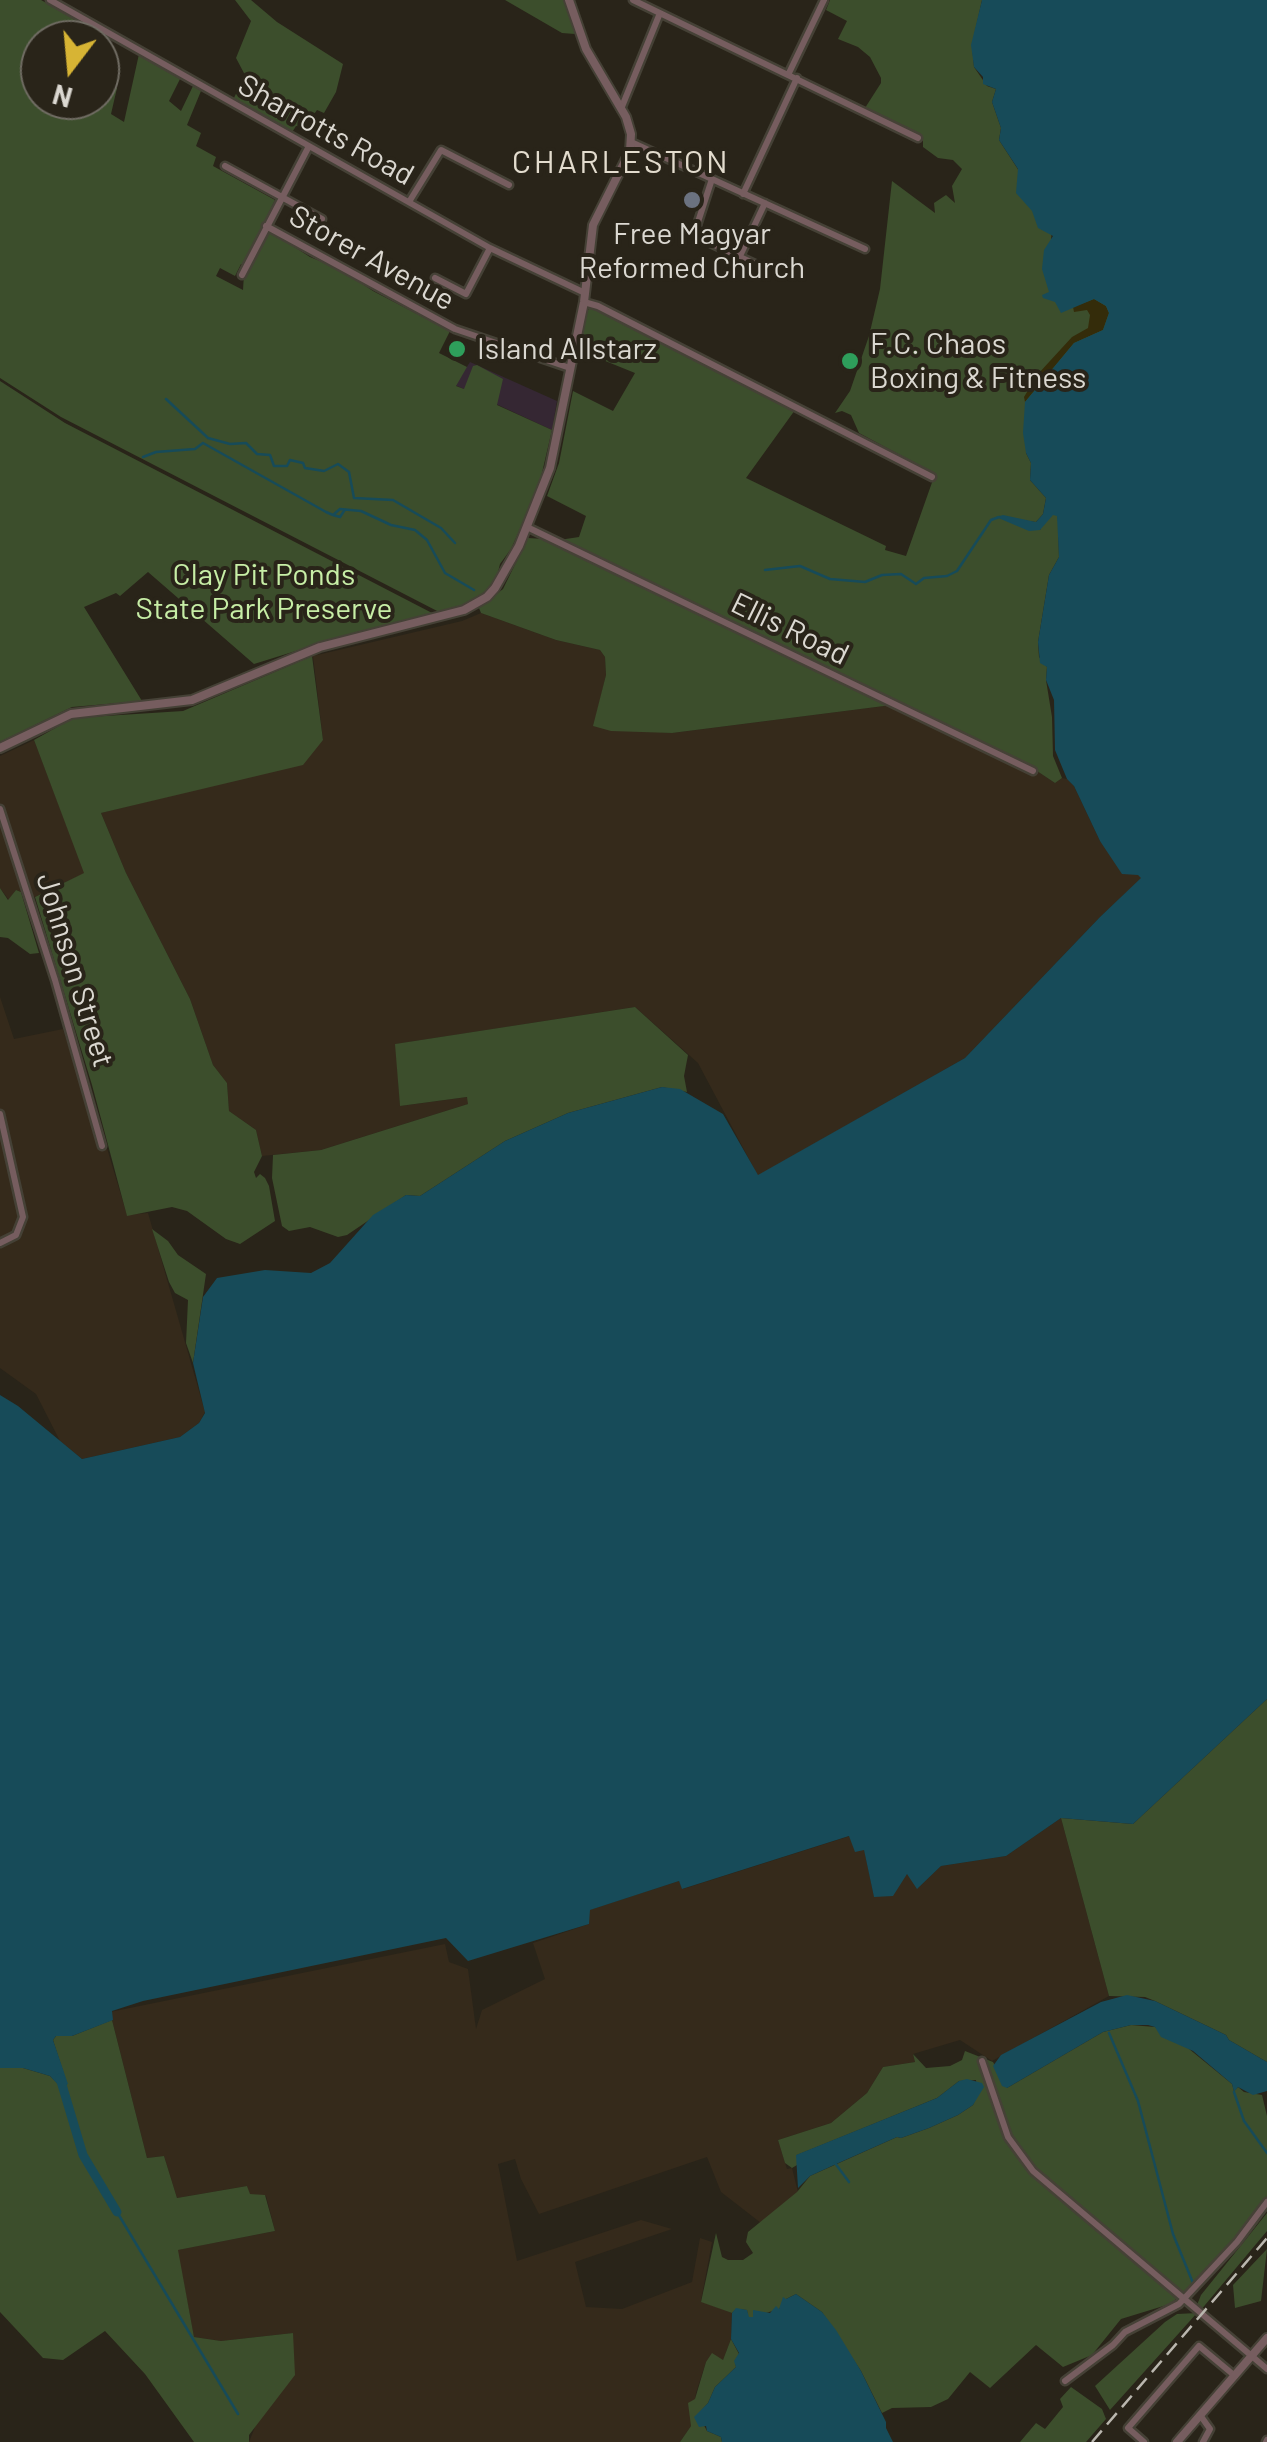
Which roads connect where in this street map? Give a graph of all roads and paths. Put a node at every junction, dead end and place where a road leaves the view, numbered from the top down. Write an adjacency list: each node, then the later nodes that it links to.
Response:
1 (50, 0): 11 (street, Sharrotts Road)
2 (569, 0): 8 (street)
3 (632, 0): 5 (street)
4 (824, 0): 6 (street)
5 (660, 13): 6 (street); 8 (street)
6 (789, 73): 7 (street)
7 (797, 78): 9 (street); 15 (street)
8 (621, 109): 10 (street)
9 (918, 138)
10 (630, 142): 13 (street); 27 (street)
11 (308, 148): 16 (street); 17 (street, Sharrotts Road)
12 (225, 166): 16 (street)
13 (712, 180): 15 (street); 23 (street)
14 (509, 186): 17 (street)
15 (744, 194): 18 (street)
16 (281, 197): 19 (street); 20 (street)
17 (410, 202): 21 (street, Sharrotts Road)
18 (765, 203): 22 (street); 23 (street)
19 (322, 219)
20 (266, 226): 25 (street); 28 (street, Storer Avenue)
21 (490, 248): 26 (street); 27 (street, Sharrotts Road)
22 (865, 249)
23 (740, 256): 24 (street)
24 (758, 265)
25 (242, 275)
26 (435, 278)
27 (584, 298): 28 (street); 29 (street, Sharrotts Road)
28 (570, 368): 30 (street)
29 (932, 477)
30 (527, 528): 31 (street); 32 (street, Ellis Road)
31 (0, 748)
32 (1033, 771)
33 (0, 809): 35 (street, Johnson Street)
34 (0, 1114): 36 (street)
35 (102, 1146)
36 (0, 1243)
37 (982, 2061): 39 (street)
38 (1267, 2202): 39 (street)
39 (1184, 2300): 41 (street); 44 (street)
40 (1267, 2338): 41 (street)
41 (1252, 2356): 42 (street); 43 (street)
42 (1267, 2369)
43 (1235, 2376): 45 (street); 46 (street)
44 (1065, 2381)
45 (1200, 2415): 47 (street); 48 (street)
46 (1144, 2442)
47 (1177, 2442)
48 (1204, 2442)

